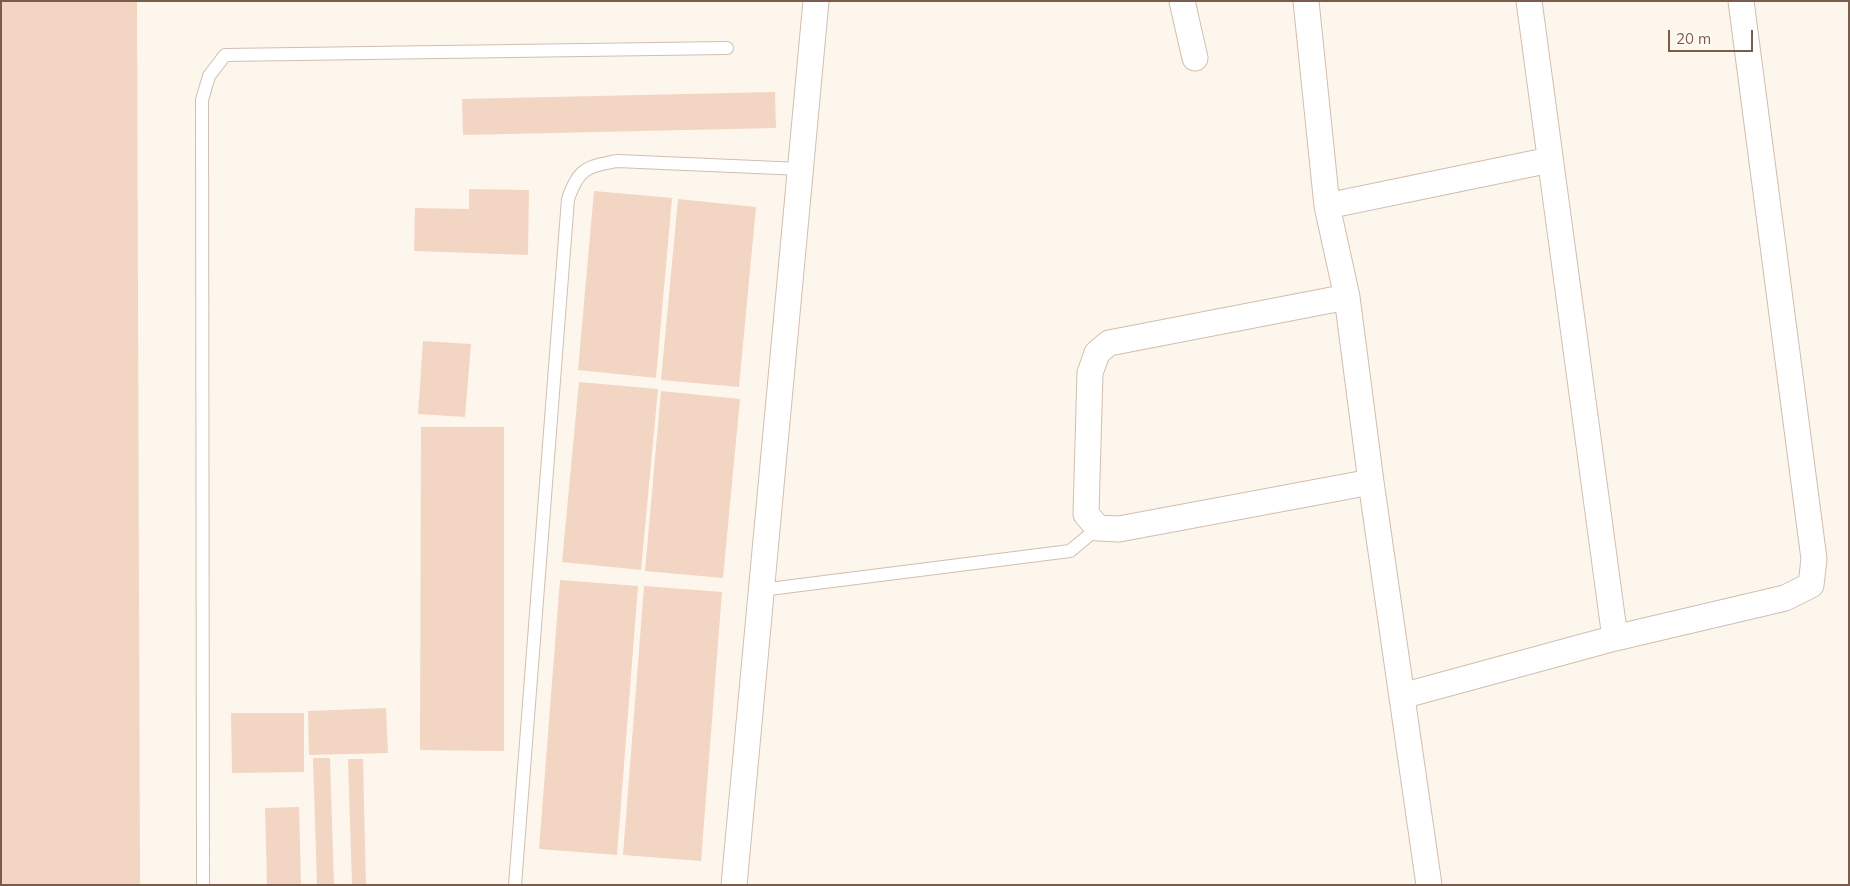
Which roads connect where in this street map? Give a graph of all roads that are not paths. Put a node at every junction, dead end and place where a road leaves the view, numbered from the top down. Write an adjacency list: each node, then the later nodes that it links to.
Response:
1 (816, 1): 9 (street)
2 (1182, 1): 7 (street)
3 (1306, 1): 10 (street)
4 (1529, 1): 8 (street)
5 (1740, 1): 15 (street)
6 (728, 48): 17 (lane)
7 (1195, 58)
8 (1550, 160): 10 (street); 15 (street)
9 (801, 169): 14 (street); 18 (lane)
10 (1327, 206): 11 (street)
11 (1347, 297): 12 (street); 13 (street)
12 (1371, 482): 13 (street); 16 (street)
13 (1098, 528): 14 (lane)
14 (761, 590): 19 (street)
15 (1614, 638): 16 (street)
16 (1402, 696): 20 (street)
17 (204, 885)
18 (515, 885)
19 (734, 885)
20 (1429, 885)

